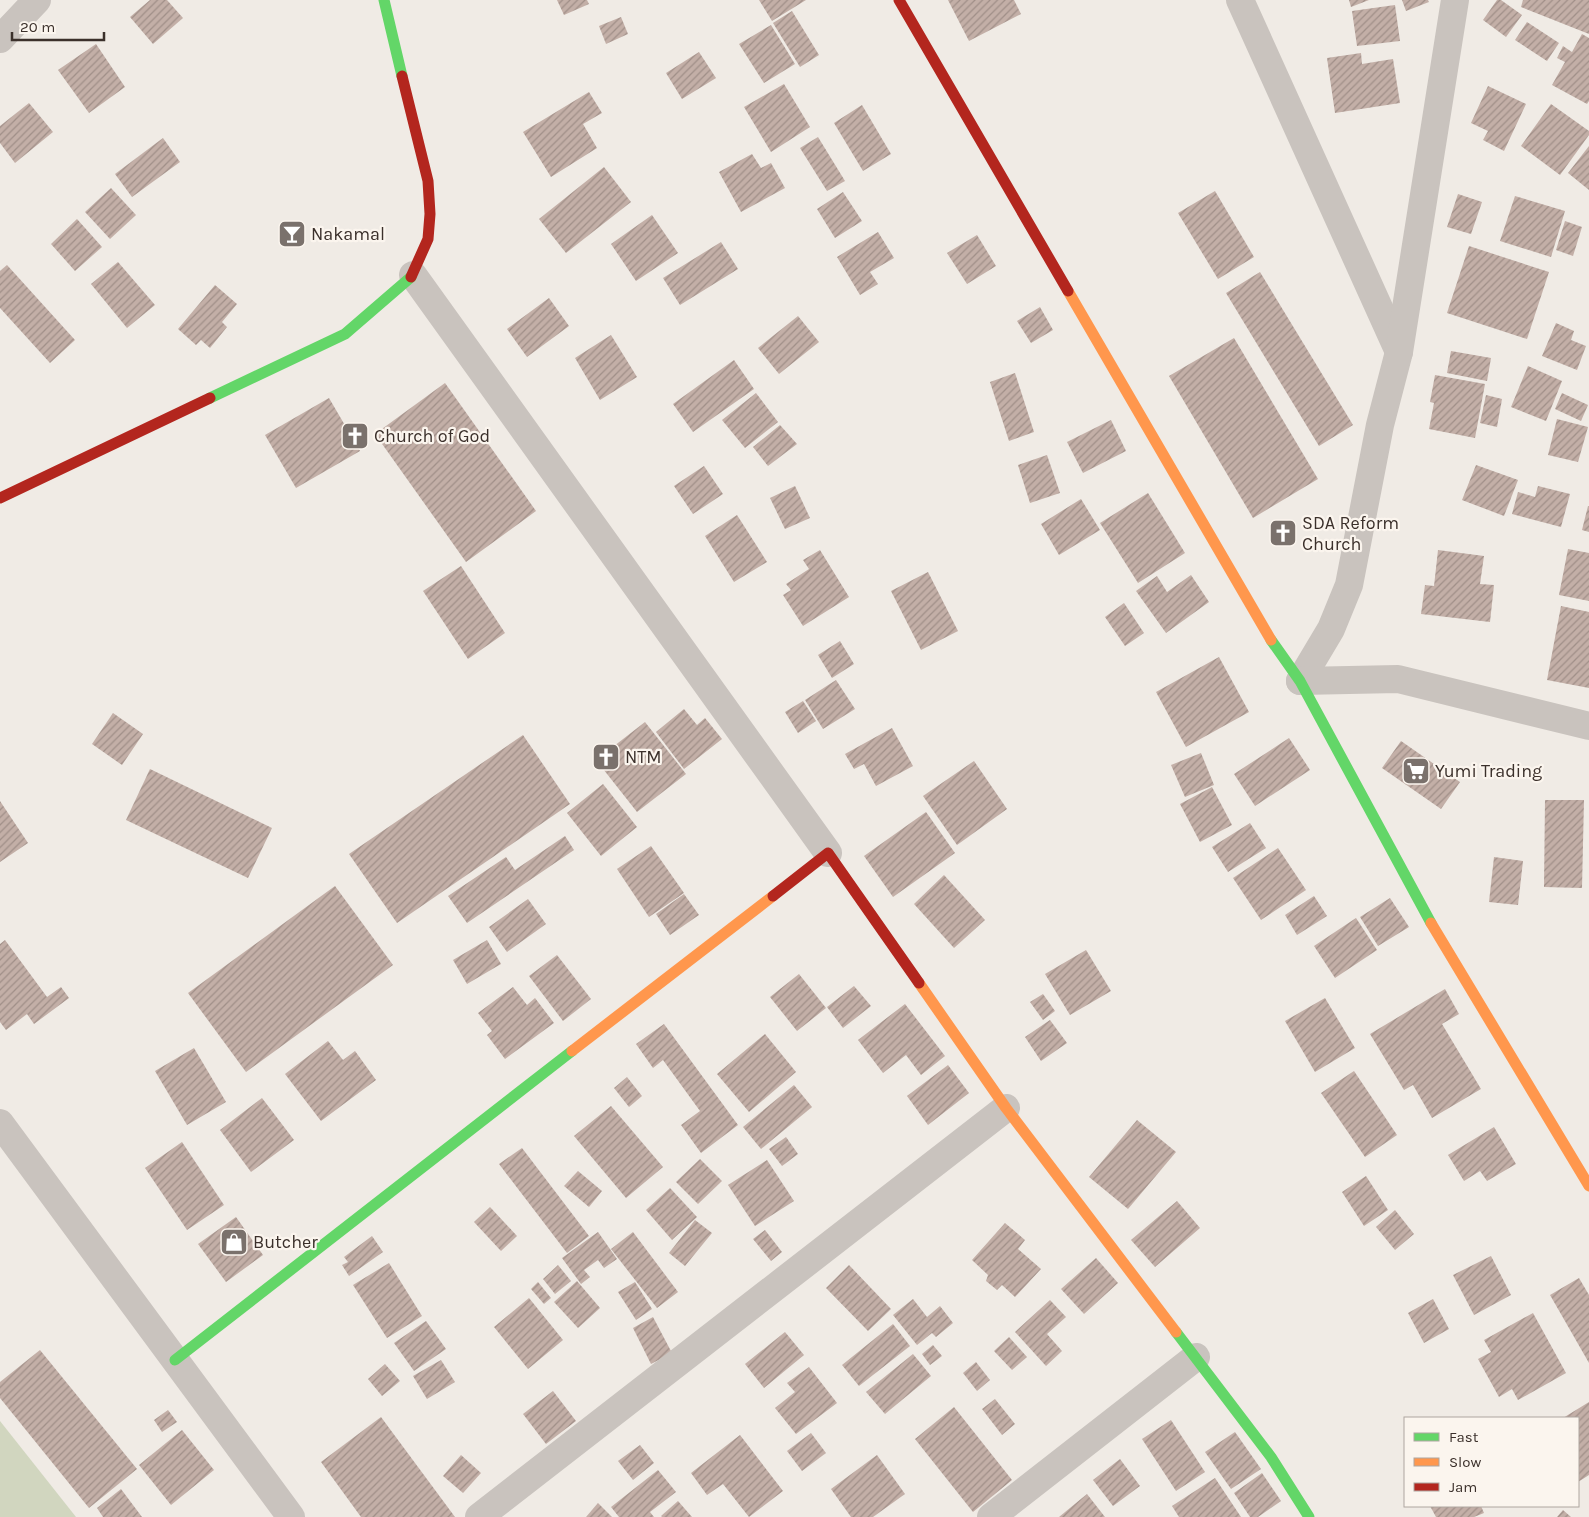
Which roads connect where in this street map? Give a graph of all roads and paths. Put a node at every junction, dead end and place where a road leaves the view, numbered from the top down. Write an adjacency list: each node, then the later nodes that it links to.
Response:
1 (38, 0): 6 (street)
2 (384, 0): 7 (street)
3 (899, 0): 10 (street)
4 (1240, 0): 8 (street)
5 (1455, 0): 8 (street)
6 (0, 39)
7 (412, 275): 9 (street); 12 (street)
8 (1399, 352): 10 (street)
9 (0, 498)
10 (1300, 681): 11 (street); 15 (street)
11 (1589, 726)
12 (828, 853): 13 (street); 17 (street)
13 (1006, 1108): 16 (street); 19 (street)
14 (0, 1123): 17 (street)
15 (1589, 1186)
16 (1196, 1358): 20 (street); 21 (street)
17 (174, 1360): 18 (street)
18 (291, 1517)
19 (479, 1517)
20 (991, 1517)
21 (1309, 1517)

